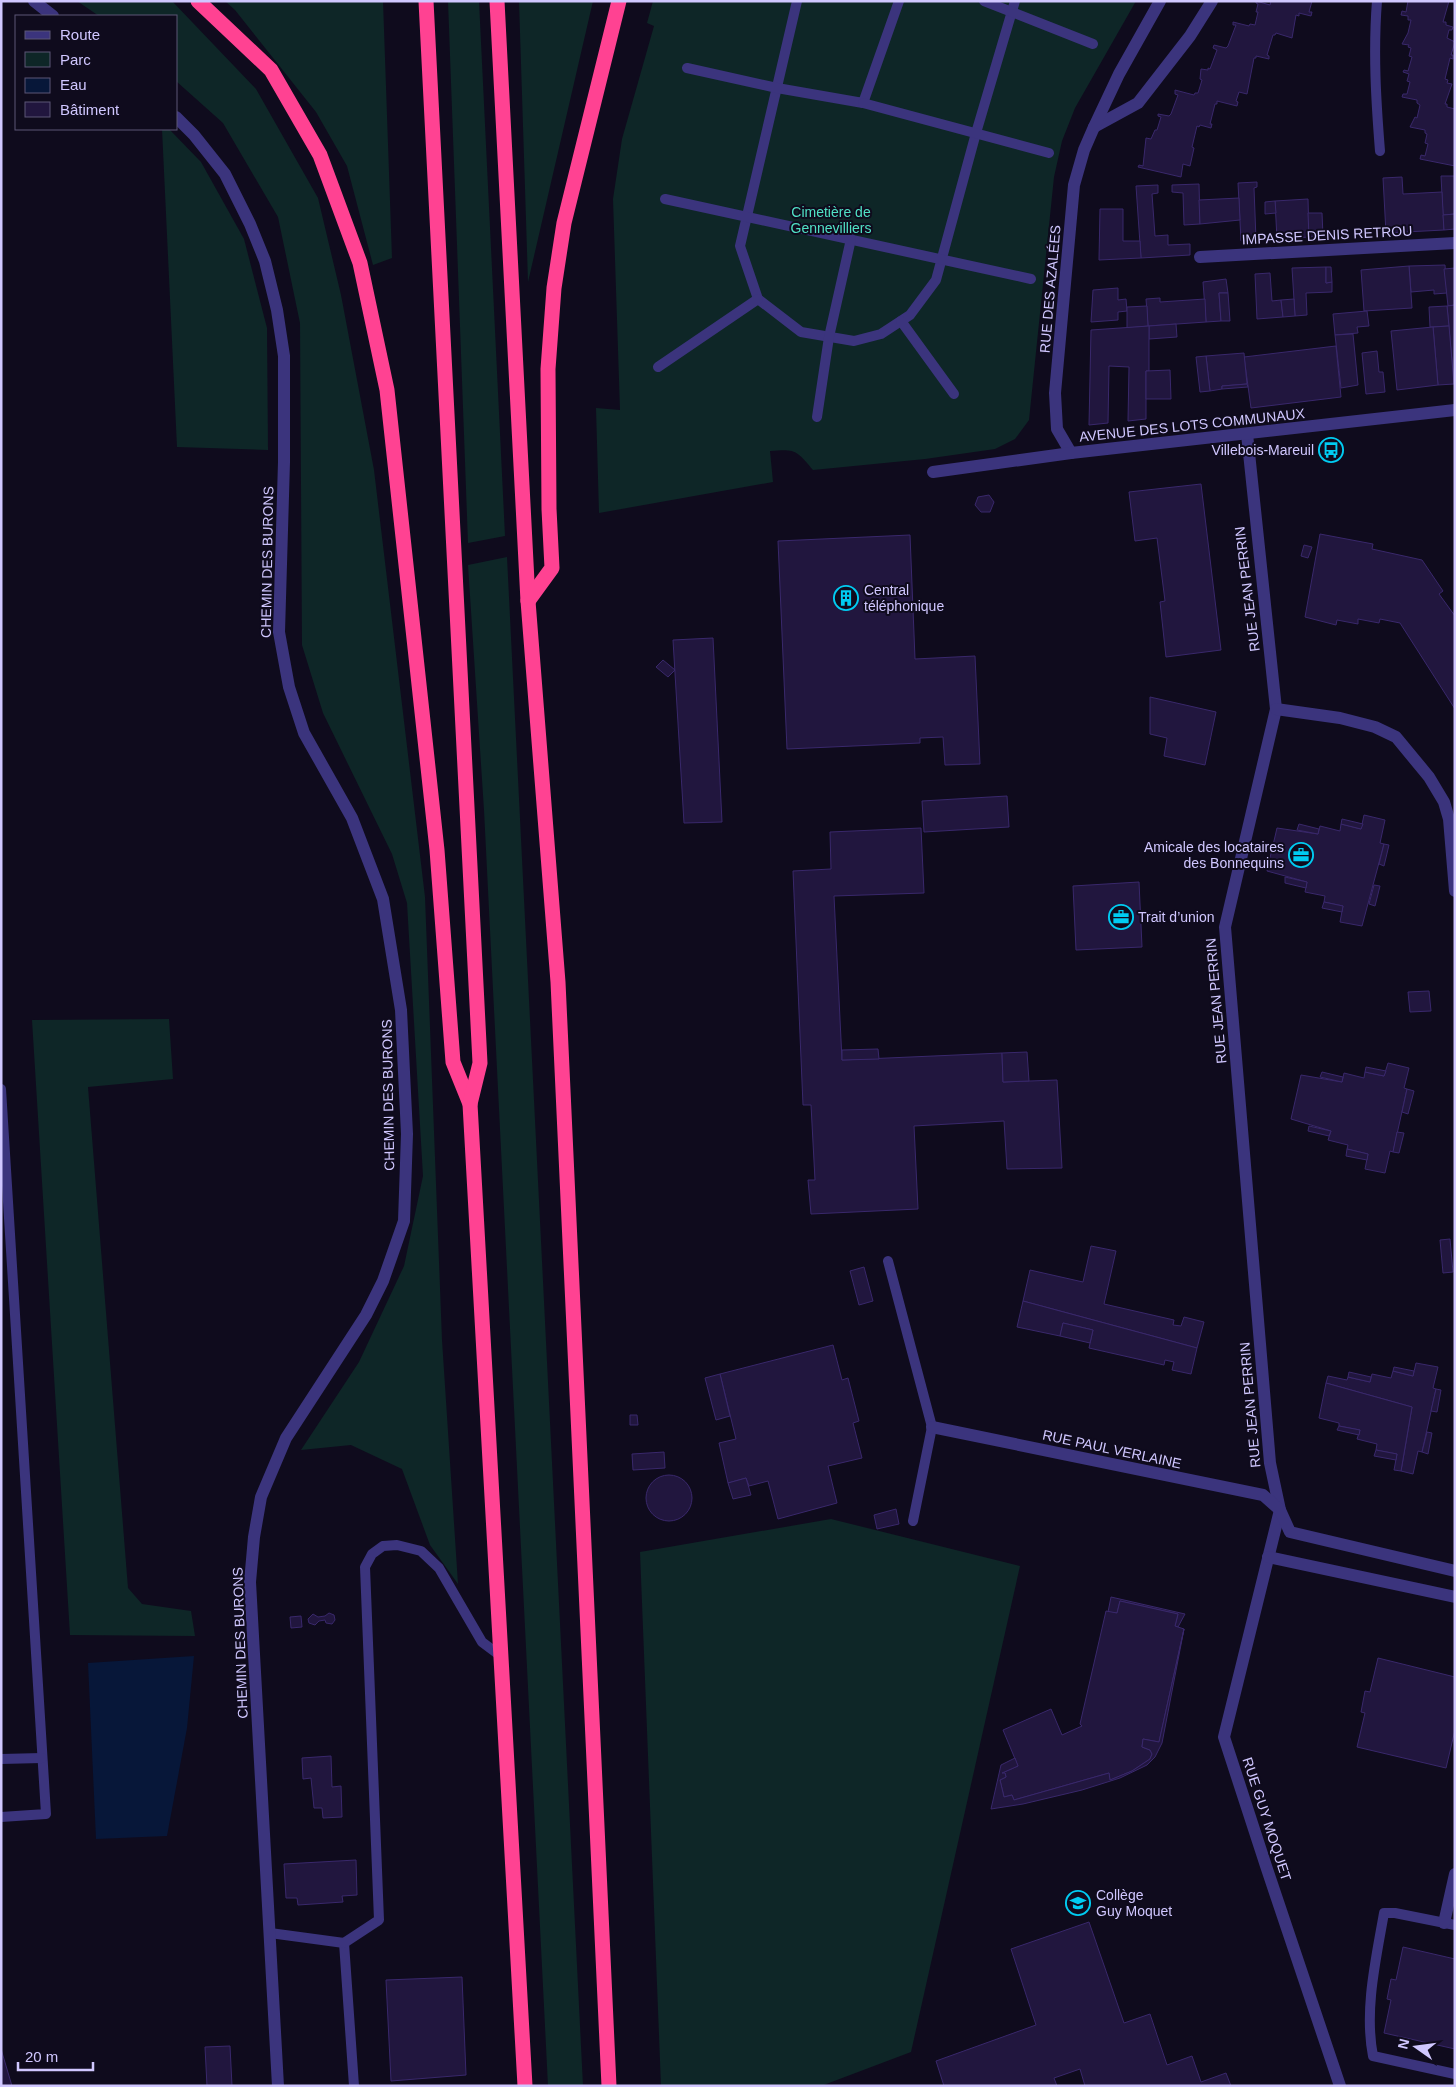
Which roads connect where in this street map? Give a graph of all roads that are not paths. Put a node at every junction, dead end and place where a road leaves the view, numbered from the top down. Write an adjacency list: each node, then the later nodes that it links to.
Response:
1 (34, 1): 14 (street)
2 (198, 1): 45 (highway)
3 (426, 1): 45 (highway)
4 (497, 1): 41 (highway)
5 (619, 1): 41 (highway)
6 (798, 1): 17 (lane)
7 (899, 1): 18 (lane)
8 (984, 1): 13 (lane)
9 (1016, 1): 13 (lane)
10 (1160, 1): 20 (street, RUE DES AZALÉES)
11 (1212, 1): 20 (street)
12 (1377, 1): 22 (lane)
13 (1011, 12): 15 (lane); 21 (lane)
14 (52, 15)
15 (1093, 44)
16 (687, 68): 17 (lane)
17 (777, 88): 18 (lane); 25 (lane)
18 (863, 103): 21 (lane)
19 (178, 119): 59 (street, CHEMIN DES BURONS)
20 (1094, 127): 39 (street, RUE DES AZALÉES)
21 (976, 133): 23 (lane); 29 (lane)
22 (1380, 151)
23 (1049, 152)
24 (665, 199): 25 (lane)
25 (747, 216): 26 (lane); 31 (lane)
26 (851, 239): 29 (lane); 33 (lane)
27 (1455, 243): 28 (street, IMPASSE DENIS RETROU)
28 (1200, 257)
29 (942, 259): 30 (lane); 32 (lane)
30 (1031, 279)
31 (758, 300): 33 (lane); 34 (lane)
32 (901, 321): 33 (lane); 35 (lane)
33 (829, 337): 37 (lane)
34 (658, 367)
35 (954, 394)
36 (1455, 410): 38 (street, AVENUE DES LOTS COMMUNAUX)
37 (817, 417)
38 (1247, 434): 39 (street, AVENUE DES LOTS COMMUNAUX); 42 (street, RUE JEAN PERRIN)
39 (1071, 453): 40 (street, AVENUE DES LOTS COMMUNAUX)
40 (933, 472)
41 (528, 601): 65 (highway)
42 (1276, 709): 43 (street); 48 (street, RUE JEAN PERRIN)
43 (1455, 891)
44 (1, 1089): 54 (lane)
45 (470, 1104): 53 (highway)
46 (888, 1261): 47 (lane)
47 (932, 1427): 48 (street, RUE PAUL VERLAINE); 49 (lane)
48 (1280, 1510): 50 (street); 51 (street, RUE PAUL VERLAINE)
49 (913, 1521)
50 (1268, 1557): 52 (street); 66 (street, RUE GUY MOQUET)
51 (1455, 1571)
52 (1455, 1597)
53 (502, 1657): 60 (lane); 64 (highway)
54 (42, 1758): 55 (lane); 56 (lane)
55 (1, 1760)
56 (1, 1816)
57 (1455, 1874): 58 (street)
58 (1449, 1924): 61 (lane)
59 (270, 1933): 60 (lane); 62 (street, CHEMIN DES BURONS)
60 (344, 1943): 63 (lane)
61 (1455, 2074)
62 (278, 2086)
63 (354, 2086)
64 (525, 2086)
65 (609, 2086)
66 (1340, 2086)

